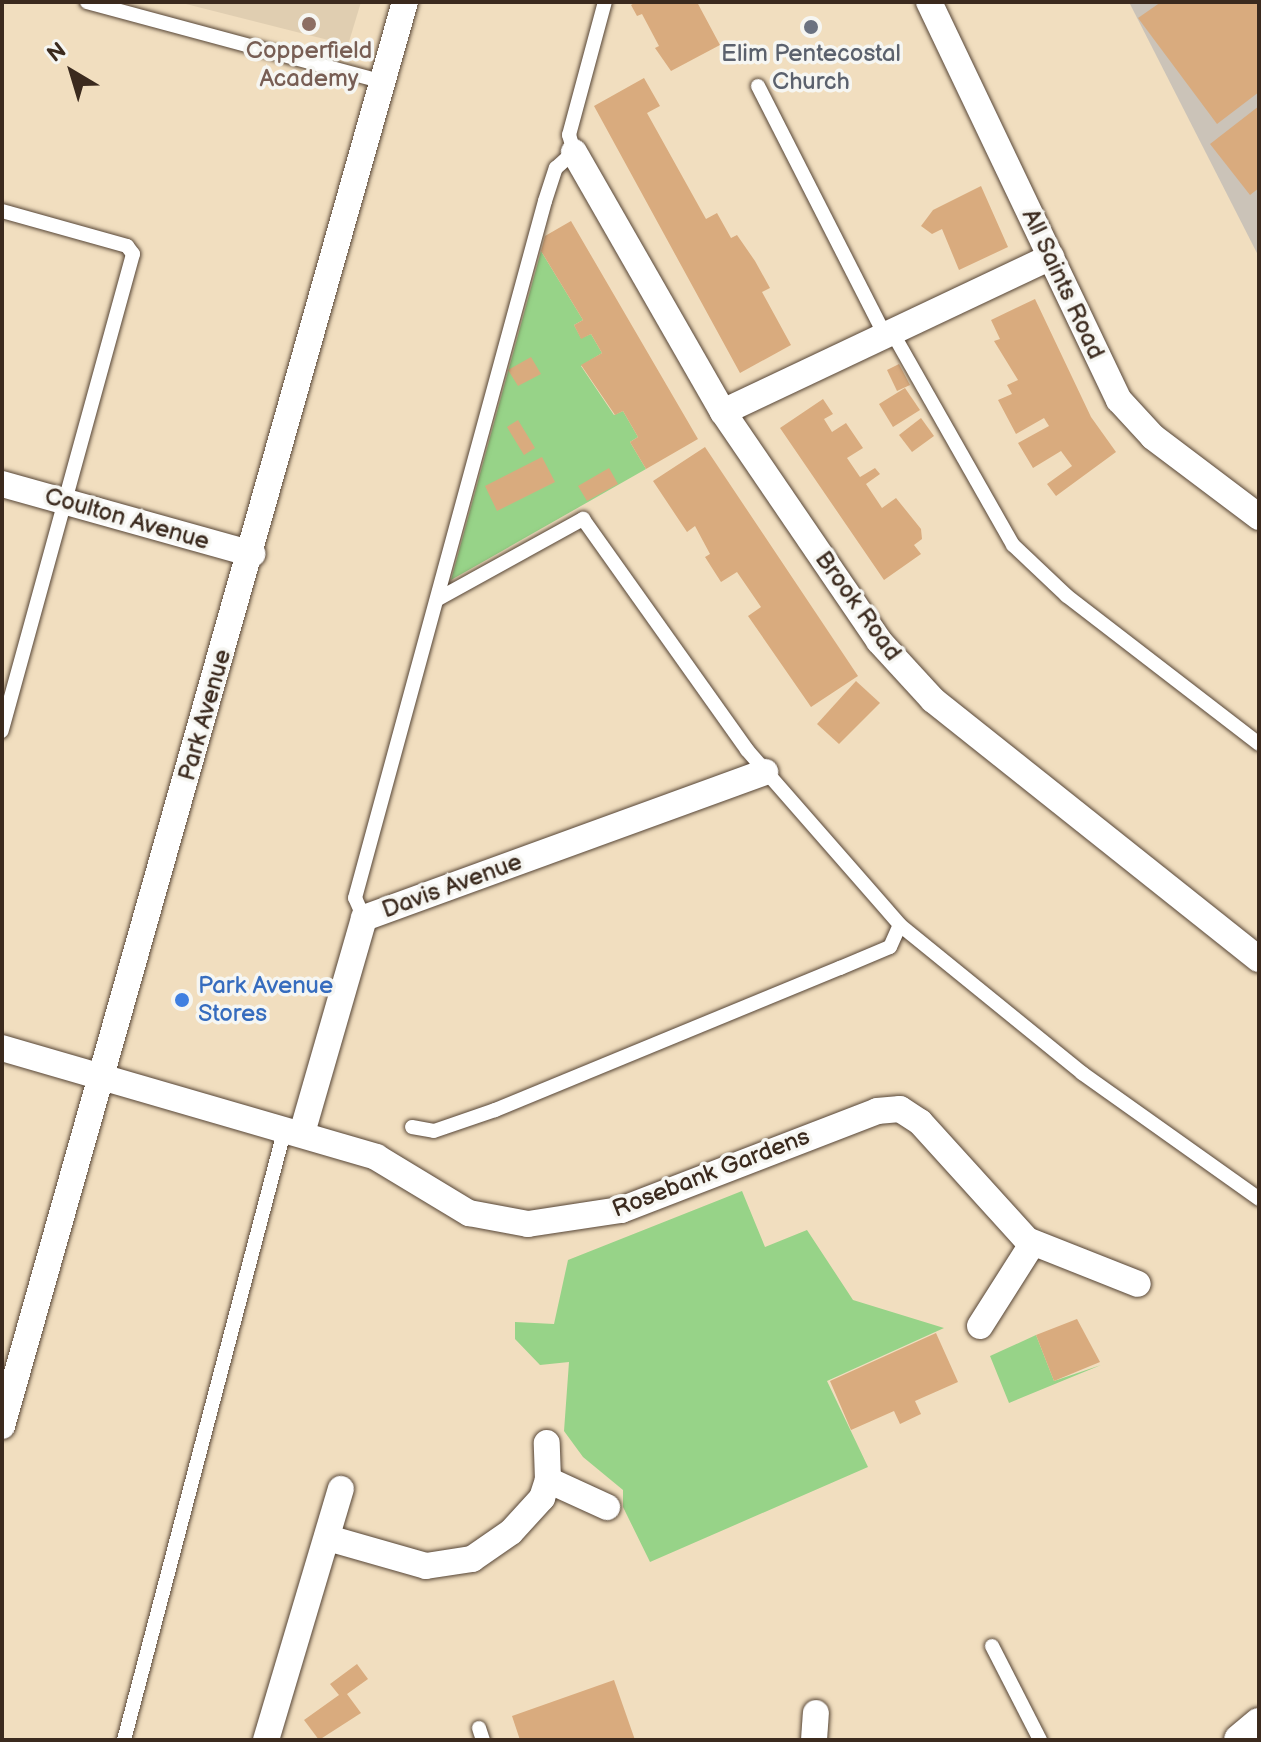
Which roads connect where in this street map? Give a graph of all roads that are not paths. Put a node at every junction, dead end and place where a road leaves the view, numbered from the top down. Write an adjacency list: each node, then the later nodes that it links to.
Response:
1 (87, 2): 5 (lane)
2 (405, 2): 5 (street, Park Avenue)
3 (605, 2): 7 (lane)
4 (929, 2): 9 (street, All Saints Road)
5 (383, 82): 15 (street, Park Avenue)
6 (758, 86): 10 (lane)
7 (574, 152): 11 (street, Brook Road); 16 (lane)
8 (2, 211): 13 (lane)
9 (1051, 257): 10 (street); 14 (street, All Saints Road)
10 (889, 334): 11 (street); 18 (lane)
11 (723, 412): 22 (street, Brook Road)
12 (2, 484): 13 (street, Coulton Avenue)
13 (64, 502): 15 (street, Coulton Avenue); 17 (lane)
14 (1259, 517)
15 (252, 554): 24 (street, Park Avenue)
16 (438, 599): 19 (lane); 20 (lane)
17 (2, 731)
18 (1259, 744)
19 (765, 772): 20 (street, Davis Avenue); 21 (lane)
20 (364, 918): 26 (street, Davis Avenue)
21 (900, 925): 25 (lane); 27 (lane)
22 (1259, 959)
23 (2, 1048): 24 (street)
24 (101, 1076): 26 (street); 31 (street, Park Avenue)
25 (412, 1127)
26 (293, 1130): 28 (street, Rosebank Gardens); 40 (lane)
27 (1259, 1199)
28 (1032, 1244): 29 (street, Rosebank Gardens); 30 (street)
29 (1138, 1284)
30 (980, 1326)
31 (2, 1426)
32 (547, 1443): 33 (street)
33 (548, 1480): 35 (street); 36 (street)
34 (341, 1489): 36 (street)
35 (607, 1507)
36 (328, 1538): 41 (street)
37 (992, 1646): 43 (lane)
38 (816, 1713): 42 (street)
39 (1259, 1724): 44 (street)
40 (124, 1740)
41 (266, 1740)
42 (814, 1740)
43 (1040, 1740)
44 (1240, 1740)

